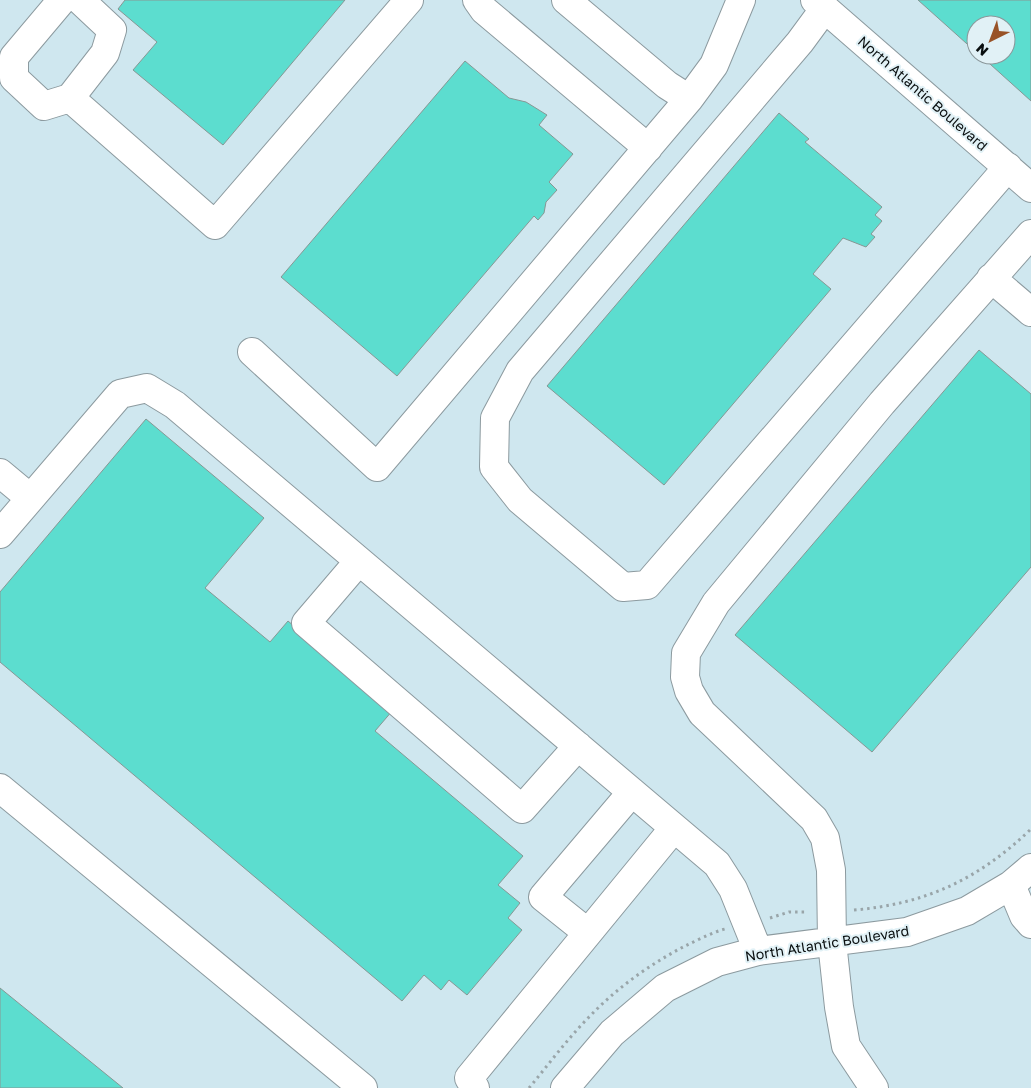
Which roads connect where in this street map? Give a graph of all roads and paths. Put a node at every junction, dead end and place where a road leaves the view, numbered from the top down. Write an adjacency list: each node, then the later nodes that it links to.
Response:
1 (62, 0): 8 (street)
2 (80, 0): 8 (street)
3 (409, 0): 8 (street)
4 (477, 0): 10 (street)
5 (566, 0): 9 (street)
6 (741, 0): 9 (street)
7 (820, 4): 11 (street, North Atlantic Boulevard); 11 (street)
8 (70, 98)
9 (689, 100): 10 (street)
10 (648, 148): 16 (street)
11 (1008, 166): 12 (street, North Atlantic Boulevard)
12 (1031, 188)
13 (1031, 234): 14 (street)
14 (991, 278): 15 (street); 28 (street)
15 (1031, 312)
16 (252, 352)
17 (0, 473): 18 (street)
18 (30, 498): 19 (street); 20 (street)
19 (0, 534)
20 (360, 561): 21 (street); 21 (street)
21 (578, 746): 23 (street)
22 (0, 788): 30 (street)
23 (632, 792): 24 (street); 27 (street)
24 (674, 828): 27 (street); 29 (street)
25 (1021, 876): 26 (street); 28 (street, North Atlantic Boulevard)
26 (1031, 924)
27 (588, 933): 31 (street)
28 (832, 942): 29 (street, North Atlantic Boulevard); 33 (street)
29 (758, 951): 32 (street, North Atlantic Boulevard)
30 (363, 1088)
31 (474, 1088)
32 (565, 1088)
33 (874, 1088)

